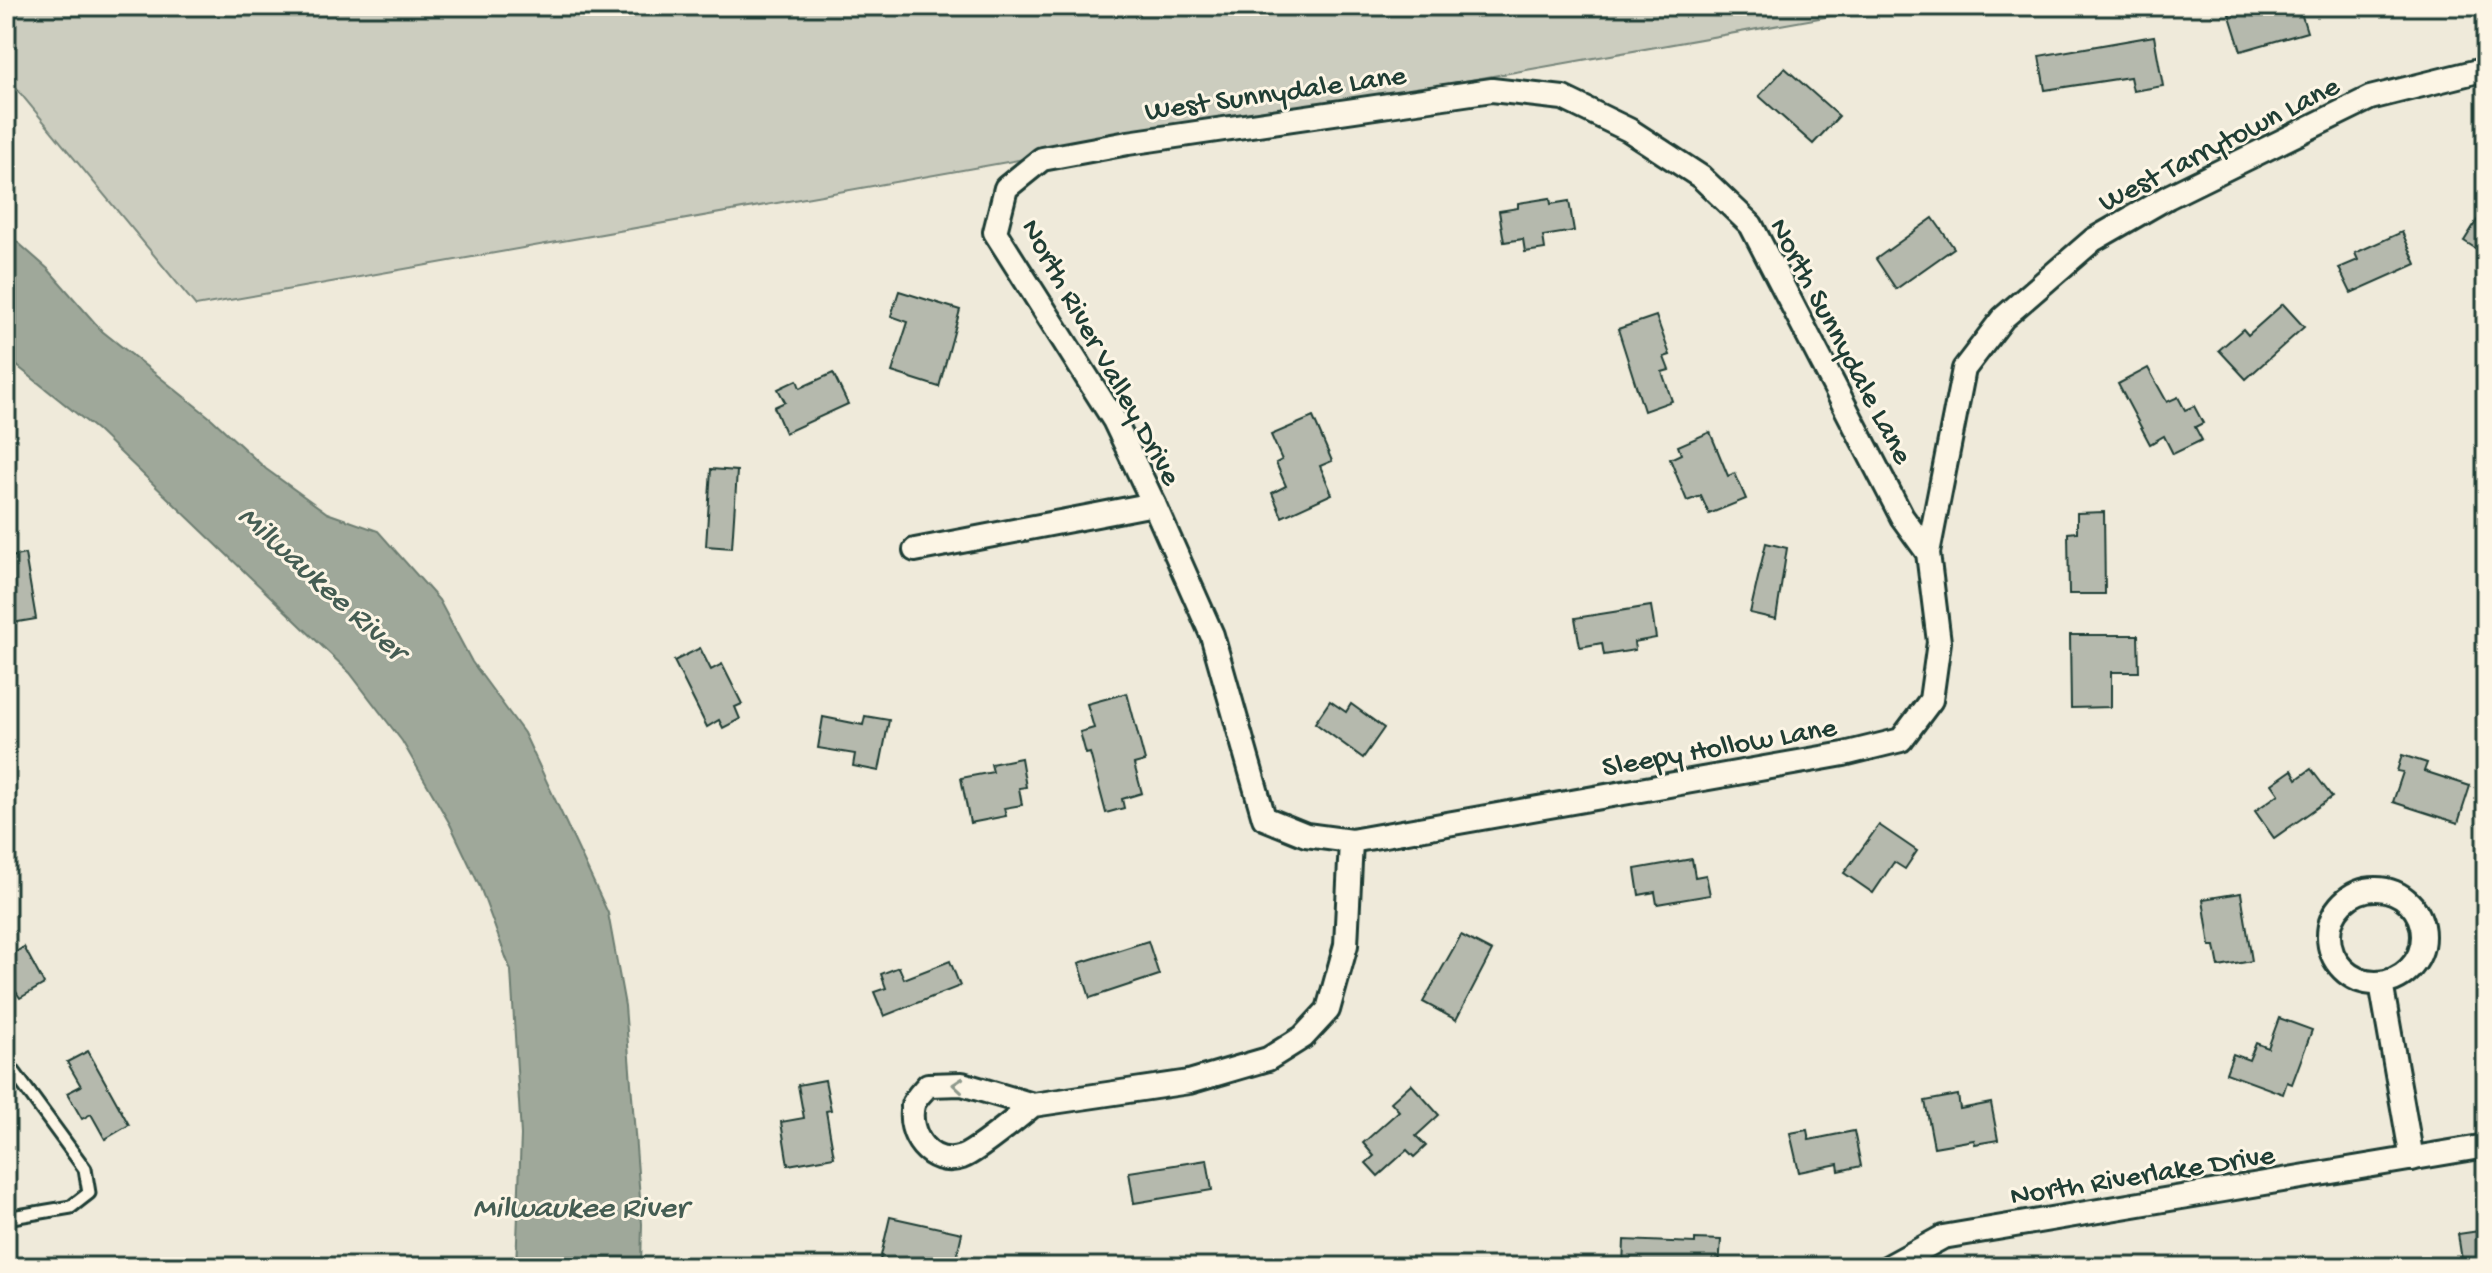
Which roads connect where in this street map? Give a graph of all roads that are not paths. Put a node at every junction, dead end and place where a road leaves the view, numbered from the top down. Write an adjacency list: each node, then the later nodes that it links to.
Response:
1 (2486, 69): 6 (street, West Tarrytown Lane)
2 (1563, 98): 3 (street, West Sunnydale Lane); 6 (street, North Sunnydale Lane)
3 (1006, 188): 4 (street, North River Valley Drive)
4 (1154, 504): 5 (street); 7 (street, North River Valley Drive)
5 (915, 550)
6 (1928, 553): 7 (street, Sleepy Hollow Lane)
7 (1351, 841): 10 (street)
8 (2381, 983): 8 (street); 12 (street)
9 (6, 1061): 13 (lane)
10 (1033, 1105): 10 (street, one-way to 10)
11 (2486, 1146): 12 (street, North Riverlake Drive)
12 (2412, 1159): 14 (street, North Riverlake Drive)
13 (6, 1218)
14 (1888, 1267)

